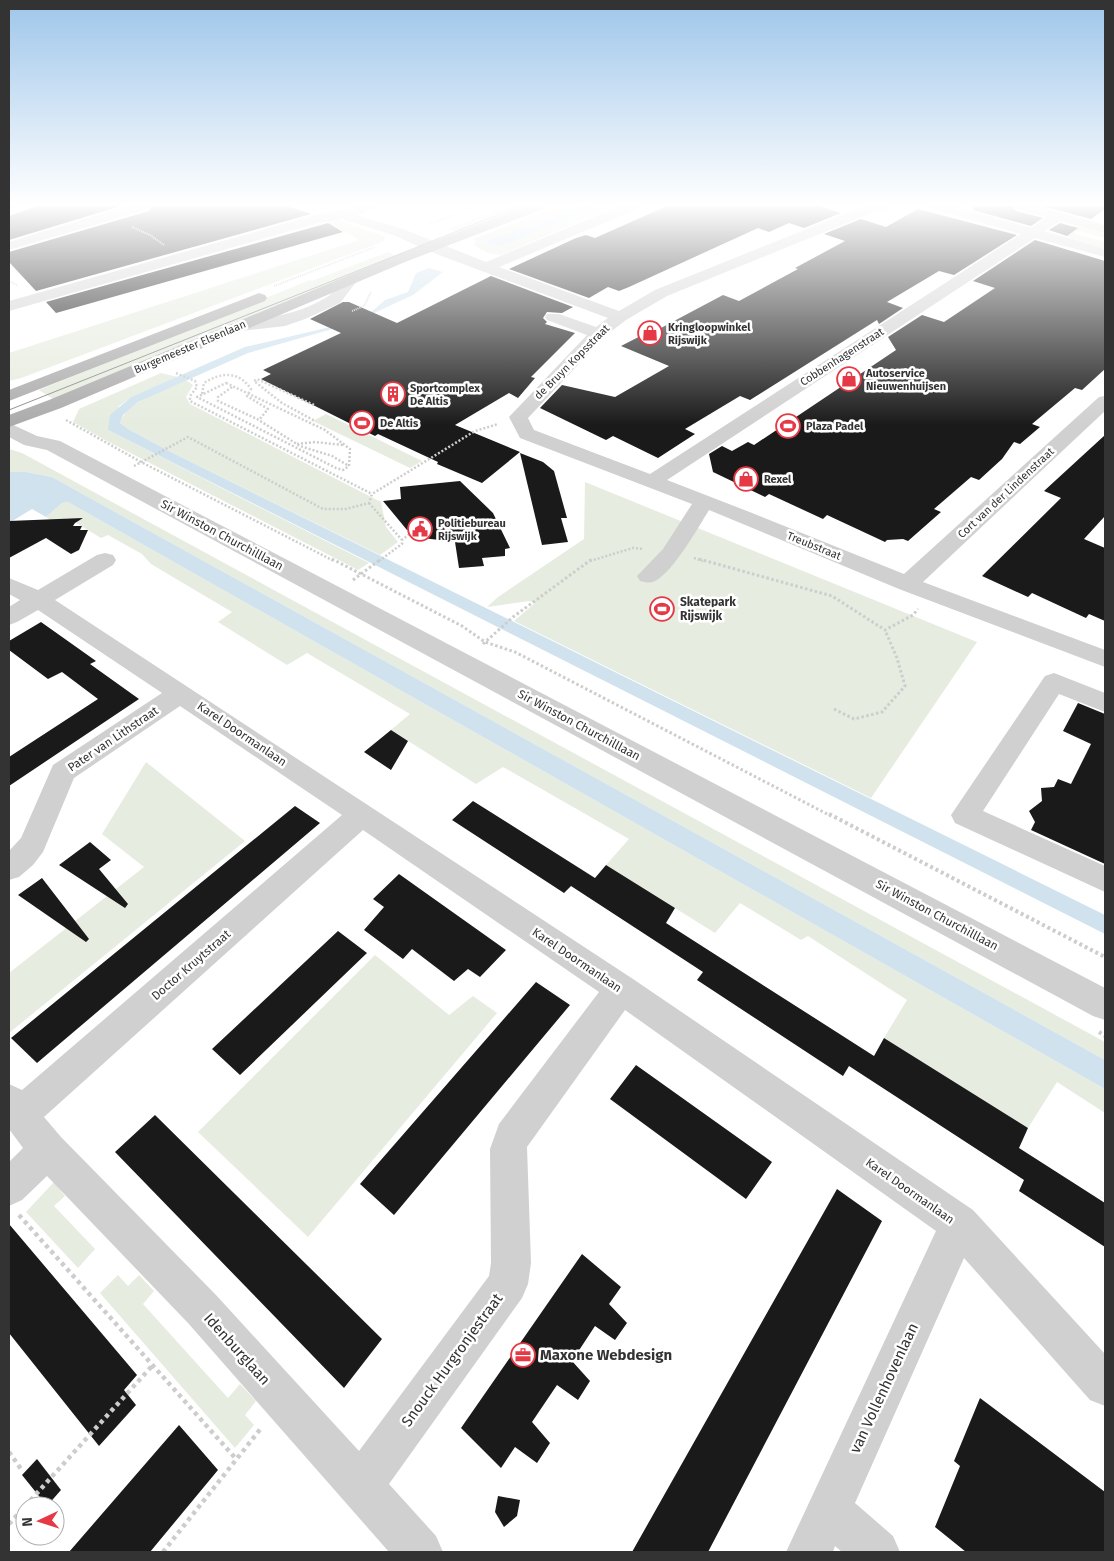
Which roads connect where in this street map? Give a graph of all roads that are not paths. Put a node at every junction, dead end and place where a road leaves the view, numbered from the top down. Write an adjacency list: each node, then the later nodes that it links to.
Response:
1 (105, 279): 7 (street)
2 (353, 279): 13 (main road, Burgemeester Elsenlaan)
3 (530, 279): 8 (street)
4 (697, 279): 8 (street, de Bruyn Kopsstraat)
5 (963, 279): 15 (street, Cobbenhagenstraat)
6 (277, 291): 11 (main road, Burgemeester Elsenlaan)
7 (9, 306)
8 (625, 314): 10 (street, de Bruyn Kopsstraat)
9 (553, 317): 10 (street)
10 (598, 333): 14 (street, de Bruyn Kopsstraat)
11 (9, 396)
12 (1105, 402): 19 (street, Cort van der Lindenstraat)
13 (12, 420): 30 (street, Sir Winston Churchilllaan)
14 (518, 428): 15 (street, Treubstraat)
15 (651, 482): 16 (street, Treubstraat)
16 (704, 502): 18 (street); 19 (street, Treubstraat)
17 (105, 560): 21 (street)
18 (648, 576)
19 (907, 584): 23 (street, Treubstraat)
20 (9, 585): 21 (street, Karel Doormanlaan)
21 (39, 600): 22 (street); 24 (street, Karel Doormanlaan)
22 (9, 617)
23 (1105, 659)
24 (181, 693): 26 (street, Karel Doormanlaan); 27 (street, Pater van Lithstraat)
25 (1105, 703): 28 (street)
26 (362, 814): 29 (street, Karel Doormanlaan); 31 (street, Doctor Kruytstraat)
27 (9, 868)
28 (1105, 880)
29 (620, 990): 34 (street, Karel Doormanlaan); 36 (street, Snouck Hurgronjestraat)
30 (1105, 1005)
31 (14, 1108): 32 (street, Idenburglaan)
32 (48, 1150): 33 (street); 36 (street, Idenburglaan)
33 (12, 1198)
34 (959, 1224): 35 (street, Karel Doormanlaan); 37 (street, van Vollenhovenlaan)
35 (1105, 1385)
36 (361, 1486): 38 (street, Idenburglaan)
37 (828, 1510): 39 (street, van Vollenhovenlaan); 40 (street)
38 (420, 1552)
39 (809, 1552)
40 (878, 1552)

